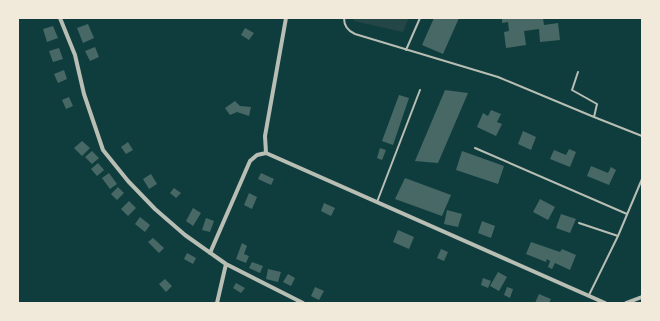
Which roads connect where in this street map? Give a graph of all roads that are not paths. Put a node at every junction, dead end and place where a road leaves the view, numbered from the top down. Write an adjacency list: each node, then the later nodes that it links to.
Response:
1 (60, 18): 17 (street)
2 (286, 18): 11 (street)
3 (344, 18): 5 (lane)
4 (420, 18): 5 (lane)
5 (406, 50): 8 (lane)
6 (578, 72): 8 (lane)
7 (420, 90): 13 (lane)
8 (594, 117): 9 (lane)
9 (642, 136)
10 (475, 148): 14 (lane)
11 (266, 153): 13 (street); 17 (street)
12 (642, 179): 14 (lane)
13 (377, 203): 19 (street)
14 (627, 214): 16 (lane)
15 (579, 223): 16 (lane)
16 (618, 236): 19 (lane)
17 (210, 253): 18 (street)
18 (226, 264): 21 (street); 22 (street)
19 (589, 296): 23 (street)
20 (642, 297): 24 (street)
21 (217, 303)
22 (303, 303)
23 (605, 303)
24 (626, 303)

